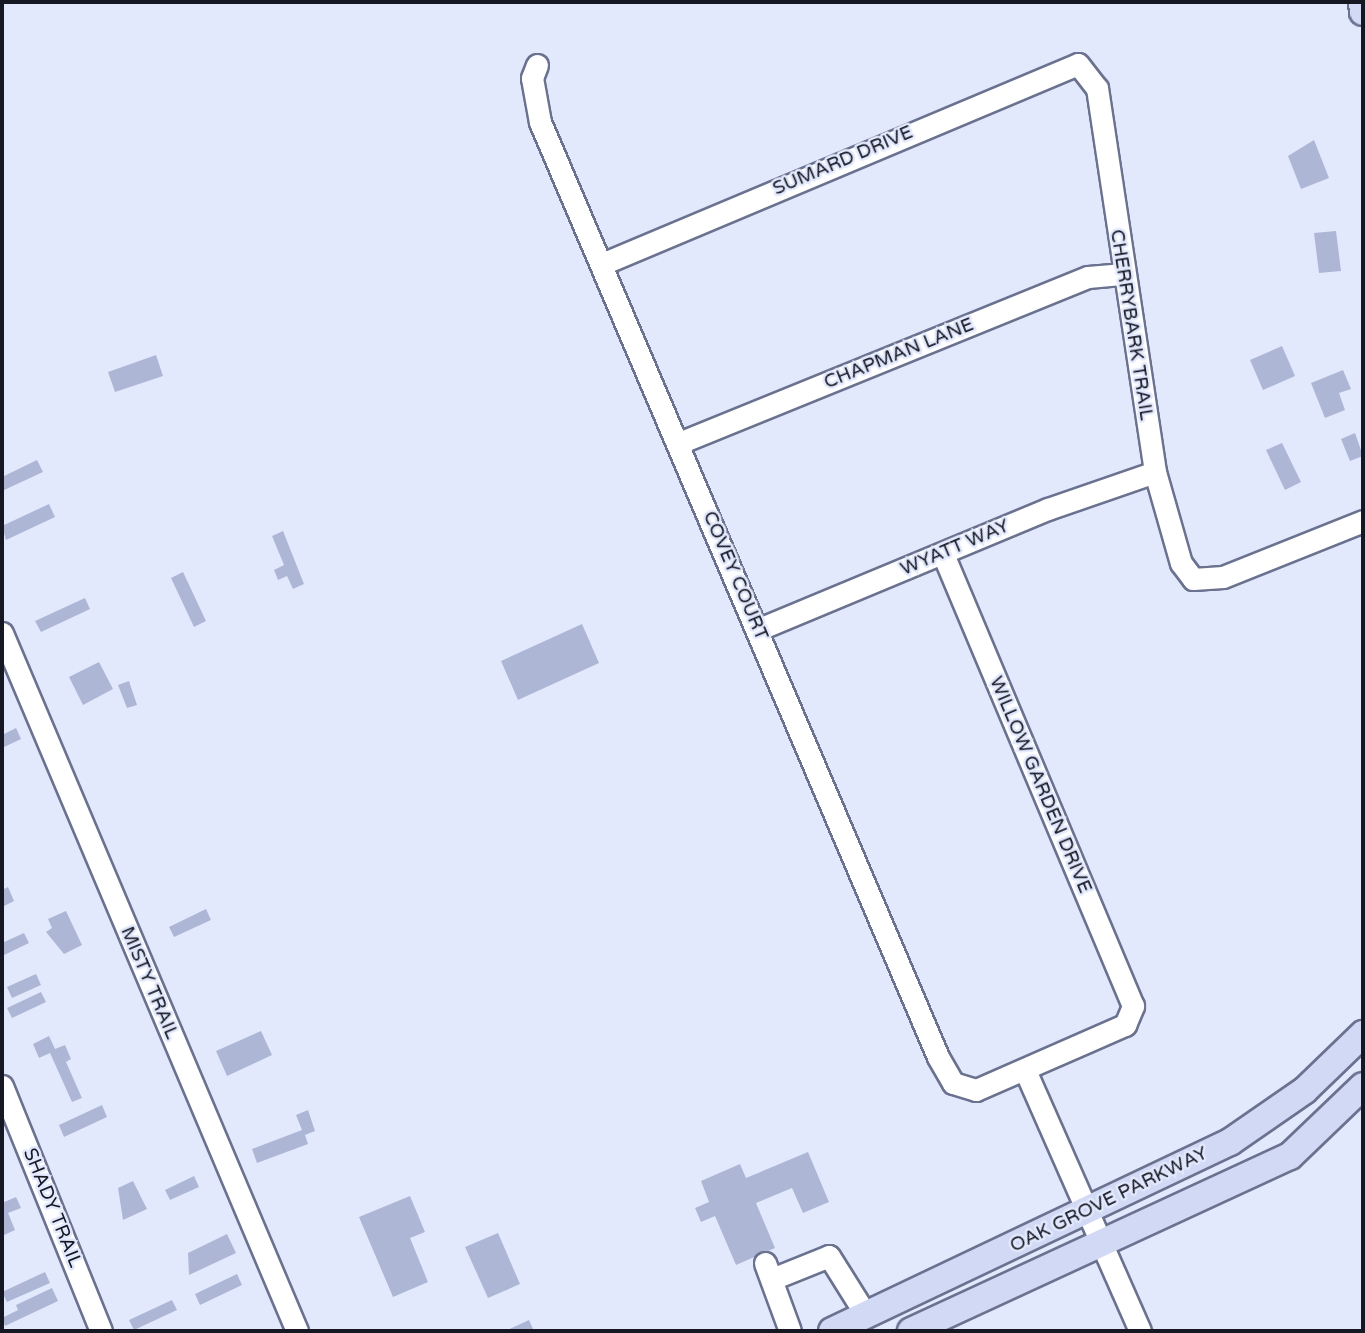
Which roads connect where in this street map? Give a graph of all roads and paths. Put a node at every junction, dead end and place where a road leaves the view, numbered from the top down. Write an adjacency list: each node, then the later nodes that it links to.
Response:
1 (1362, 2): 2 (main road)
2 (1363, 12)
3 (537, 65): 5 (street, COVEY COURT)
4 (1085, 68): 5 (street, SUMARD DRIVE); 6 (street, CHERRYBARK TRAIL)
5 (601, 264): 7 (street, COVEY COURT)
6 (1121, 274): 7 (street, CHAPMAN LANE); 8 (street, CHERRYBARK TRAIL)
7 (679, 443): 11 (street, COVEY COURT)
8 (1155, 472): 9 (street, CHERRYBARK TRAIL); 10 (street, WYATT WAY)
9 (1363, 521)
10 (943, 553): 11 (street, WYATT WAY); 14 (street, WILLOW GARDEN DRIVE)
11 (757, 630): 14 (street, COVEY COURT)
12 (2, 633): 21 (street, MISTY TRAIL)
13 (1363, 1034): 17 (main road, OAK GROVE PARKWAY)
14 (1025, 1070): 17 (street)
15 (2, 1086): 20 (street, SHADY TRAIL)
16 (1363, 1086): 18 (main road, OAK GROVE PARKWAY)
17 (1089, 1210): 18 (street); 19 (main road, OAK GROVE PARKWAY)
18 (1102, 1242): 24 (main road, OAK GROVE PARKWAY); 25 (street)
19 (866, 1315): 22 (street); 23 (main road, OAK GROVE PARKWAY)
20 (102, 1331)
21 (297, 1331)
22 (790, 1331)
23 (832, 1331)
24 (911, 1331)
25 (1140, 1331)

